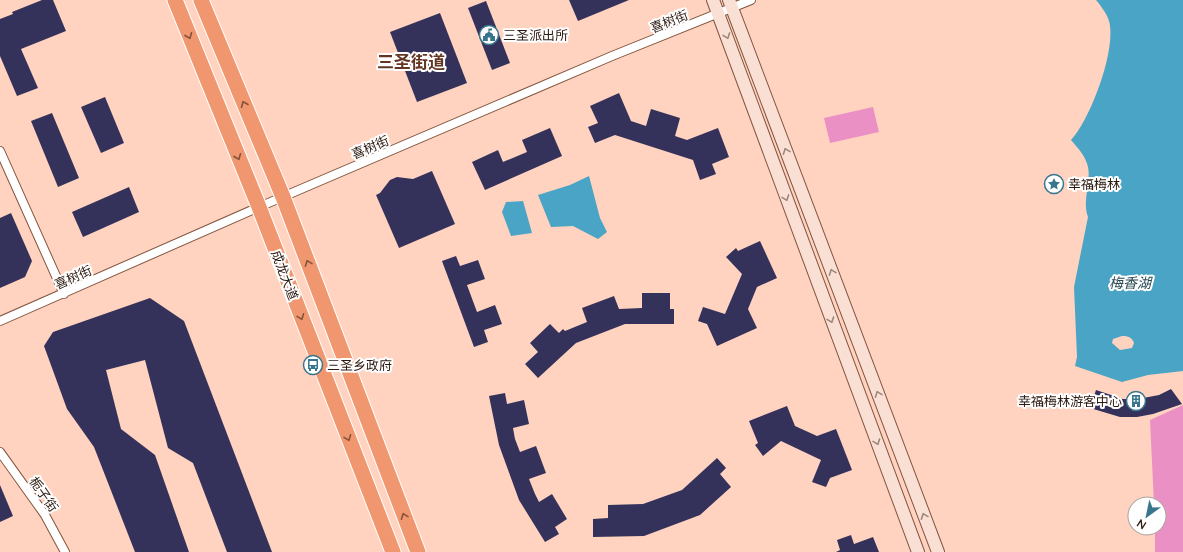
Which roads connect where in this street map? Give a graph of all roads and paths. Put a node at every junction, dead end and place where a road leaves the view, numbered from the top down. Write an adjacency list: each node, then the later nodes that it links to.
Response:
1 (175, 0): 9 (highway, 成龙大道, one-way to 9)
2 (201, 0): 8 (highway, 成龙大道, one-way to 2)
3 (713, 0): 6 (street)
4 (751, 0): 5 (street, 喜树街)
5 (730, 4): 6 (street, 喜树街); 17 (street, one-way to 5)
6 (718, 14): 8 (street, 喜树街); 16 (street, one-way to 16)
7 (0, 151): 10 (street)
8 (283, 197): 9 (street, 喜树街); 15 (highway, 成龙大道, one-way to 8)
9 (259, 207): 10 (street, 喜树街); 14 (highway, 成龙大道, one-way to 14)
10 (64, 294): 11 (street, 喜树街)
11 (0, 321)
12 (0, 452): 13 (street, 栀子街)
13 (65, 552)
14 (393, 552)
15 (418, 552)
16 (918, 552)
17 (938, 552)

